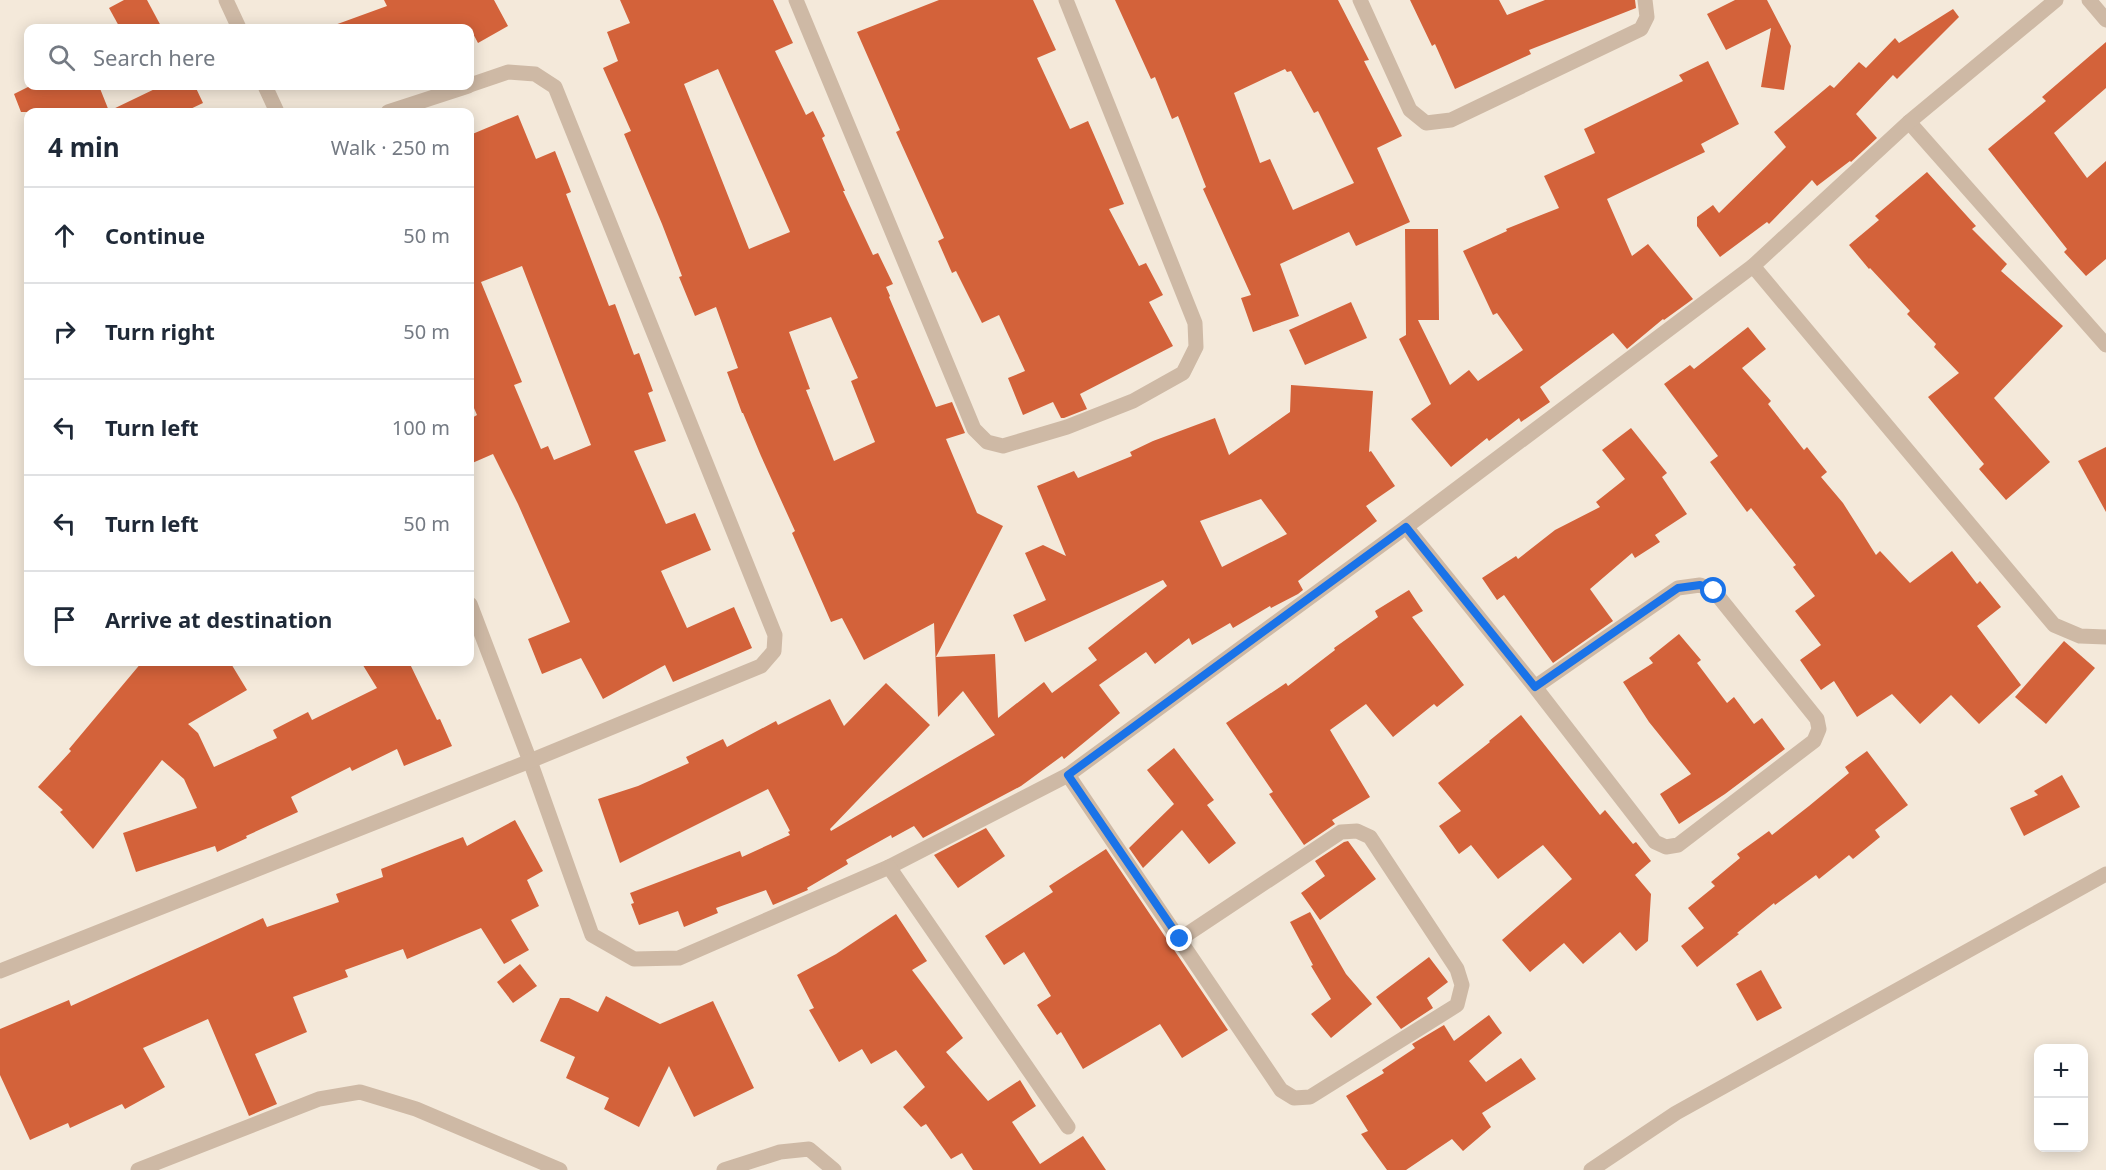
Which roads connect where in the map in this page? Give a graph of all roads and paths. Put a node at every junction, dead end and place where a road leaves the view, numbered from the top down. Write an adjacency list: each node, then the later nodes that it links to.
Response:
1 (226, 0): 9 (street)
2 (796, 0): 3 (street)
3 (1066, 0)
4 (1360, 0): 5 (street)
5 (1645, 0)
6 (2056, 0): 15 (street)
7 (2089, 0): 8 (street)
8 (2106, 20)
9 (237, 24)
10 (474, 83): 22 (street)
11 (267, 90): 13 (street)
12 (454, 90): 14 (street)
13 (275, 108)
14 (400, 108)
15 (1909, 122): 16 (street); 17 (street)
16 (1754, 266): 18 (street); 20 (street)
17 (2106, 345)
18 (1406, 527): 21 (street); 23 (street)
19 (474, 614): 22 (street)
20 (2106, 636)
21 (1535, 687): 21 (street)
22 (530, 761): 24 (street); 27 (street)
23 (1068, 775): 24 (street); 26 (street)
24 (889, 867): 28 (street)
25 (2106, 874): 33 (street)
26 (1180, 939): 26 (street)
27 (0, 971)
28 (1068, 1126)
29 (138, 1170): 30 (street)
30 (560, 1170)
31 (724, 1170): 32 (street)
32 (834, 1170)
33 (1591, 1170)

